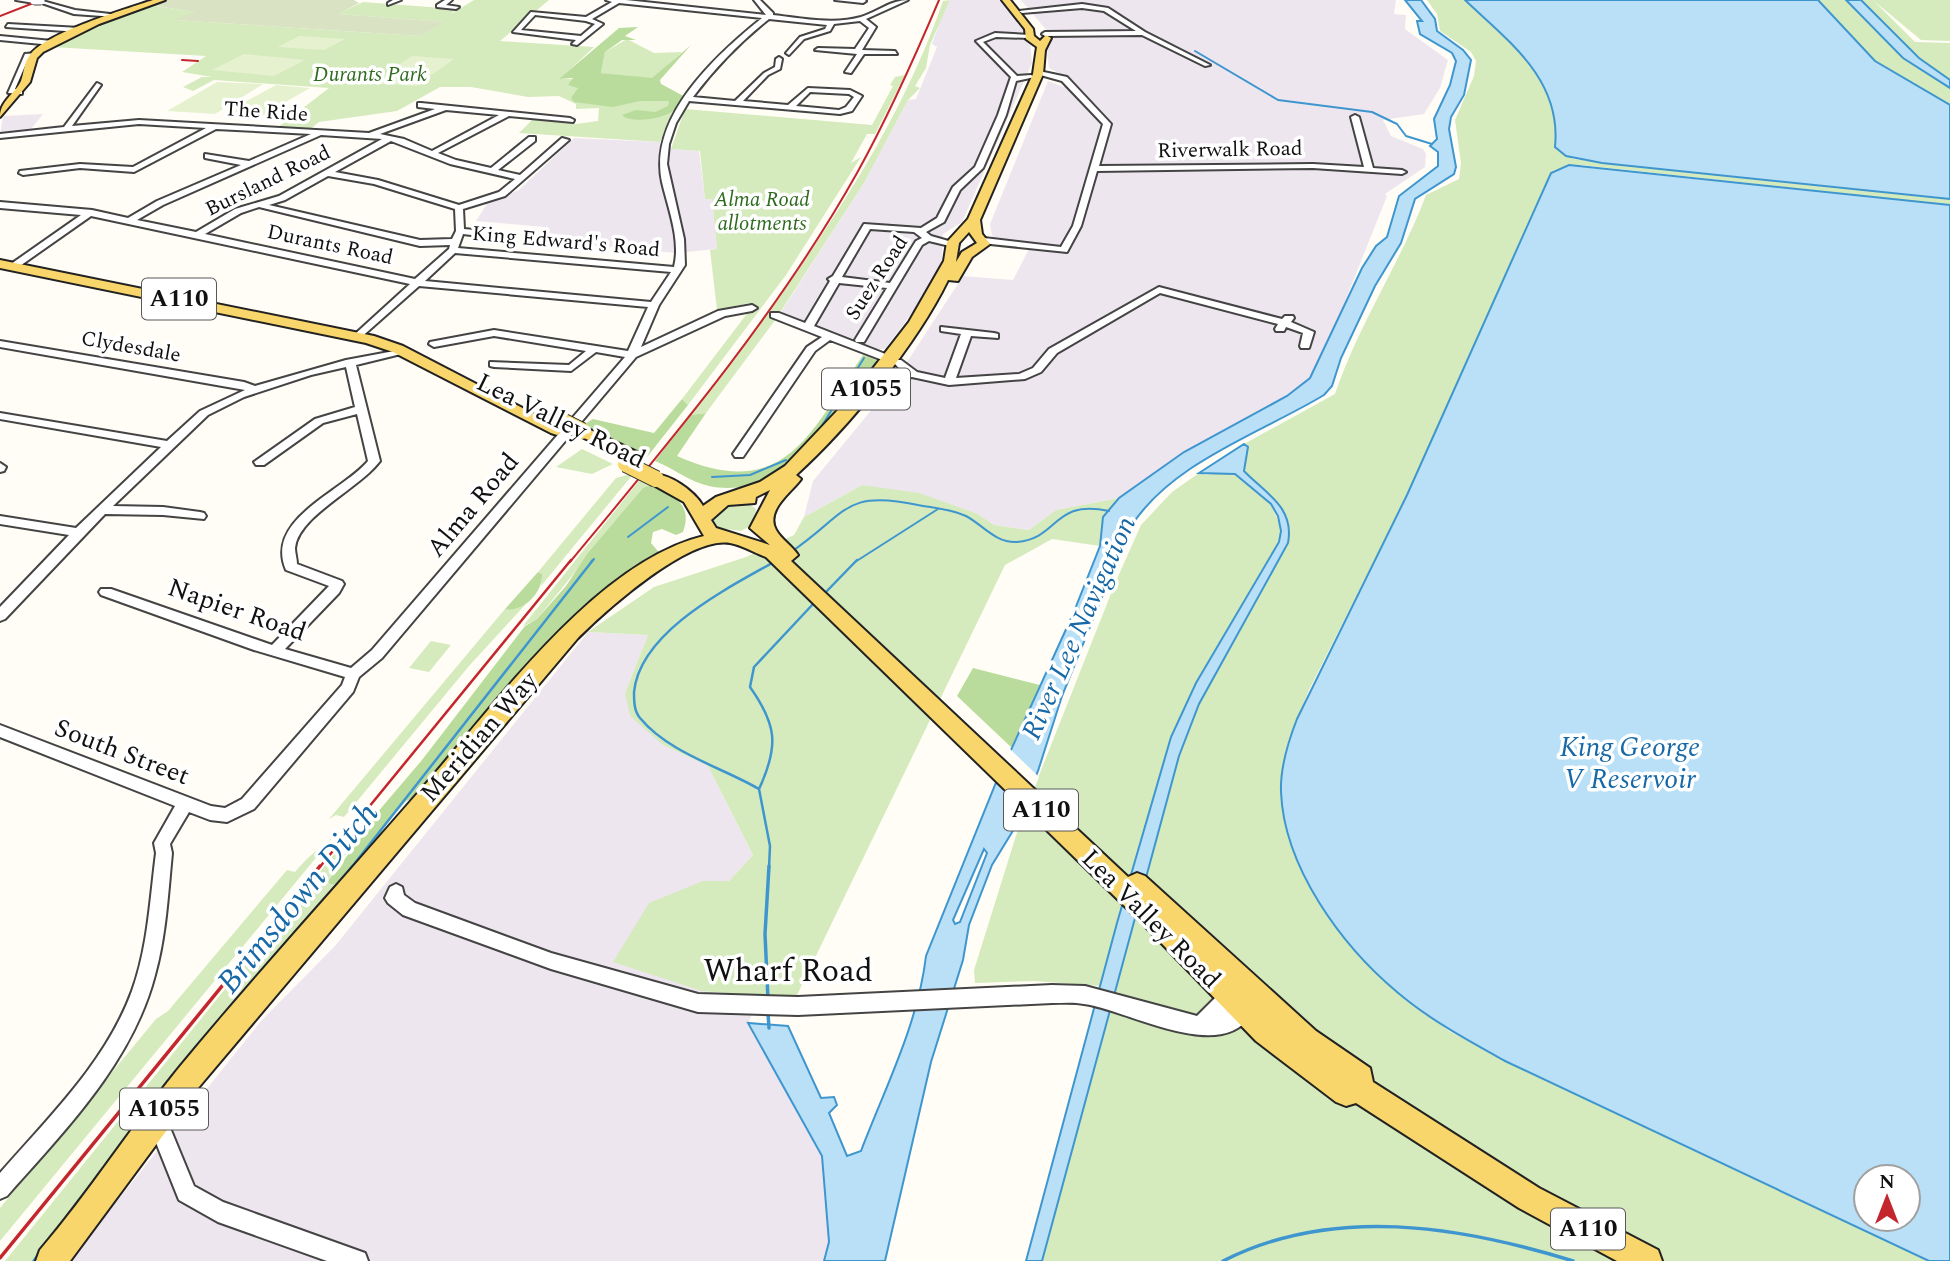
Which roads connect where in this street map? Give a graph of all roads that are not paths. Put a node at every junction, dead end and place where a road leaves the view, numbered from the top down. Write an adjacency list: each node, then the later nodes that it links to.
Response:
1 (19, 0): 11 (street)
2 (160, 0): 20 (main road)
3 (398, 0): 16 (street)
4 (449, 0): 18 (street)
5 (609, 0): 12 (street)
6 (771, 0): 13 (street)
7 (838, 0): 14 (street)
8 (905, 0): 23 (street)
9 (1006, 0): 28 (main road)
10 (1012, 0): 19 (main road)
11 (38, 1): 17 (street)
12 (618, 1): 21 (street); 22 (street)
13 (757, 1): 21 (street)
14 (863, 1)
15 (76, 4): 17 (street)
16 (390, 4)
17 (62, 8): 20 (street)
18 (456, 8)
19 (1022, 11): 27 (street); 28 (main road)
20 (116, 15): 26 (main road)
21 (767, 17): 24 (street); 44 (street)
22 (587, 19): 30 (street); 30 (street)
23 (862, 19): 24 (street); 35 (street)
24 (832, 22): 33 (street)
25 (8, 26): 26 (street)
26 (80, 30): 31 (main road)
27 (1143, 33): 28 (street); 39 (street)
28 (1039, 37): 41 (main road, A1055); 42 (street)
29 (0, 38): 31 (street)
30 (582, 38): 32 (street)
31 (52, 43): 37 (main road)
32 (574, 45)
33 (778, 49)
34 (818, 50): 35 (street)
35 (859, 52): 36 (street); 40 (street)
36 (895, 53)
37 (35, 54): 49 (main road)
38 (781, 65): 45 (street)
39 (1207, 65)
40 (849, 72)
41 (1035, 76): 42 (street); 64 (street); 75 (main road, A1055)
42 (1015, 78): 80 (street, Suez Road)
43 (97, 85): 54 (street)
44 (688, 99): 45 (street); 85 (street)
45 (737, 103): 48 (street)
46 (421, 105): 47 (street)
47 (446, 107): 50 (street); 57 (street)
48 (791, 107): 48 (street)
49 (2, 110)
50 (508, 114): 52 (street); 61 (street)
51 (1355, 117): 65 (street)
52 (570, 120)
53 (217, 126): 54 (street, The Ride); 55 (street, The Ride); 68 (street)
54 (65, 131): 56 (street, The Ride)
55 (319, 133): 57 (street, The Ride); 63 (street)
56 (0, 136)
57 (370, 136): 58 (street, The Ride)
58 (391, 138): 61 (street, The Ride); 69 (street, Bursland Road)
59 (532, 139): 66 (street)
60 (565, 140): 70 (street)
61 (432, 155): 66 (street, The Ride)
62 (208, 156): 63 (street)
63 (251, 164): 76 (street)
64 (1093, 169): 65 (street, Riverwalk Road); 82 (street)
65 (1369, 169): 67 (street, Riverwalk Road)
66 (492, 171): 70 (street, The Ride)
67 (1402, 172)
68 (23, 173)
69 (326, 173): 71 (street, Bursland Road); 73 (street)
70 (523, 178): 73 (street)
71 (259, 204): 79 (street, Bursland Road); 83 (street, King Edward's Road)
72 (0, 205): 74 (street, Durants Road)
73 (459, 208): 77 (street)
74 (89, 213): 76 (street, Durants Road); 84 (street)
75 (974, 220): 81 (main road, A1055); 82 (main road)
76 (129, 221): 79 (street, Durants Road)
77 (460, 231): 78 (street); 83 (street)
78 (496, 235)
79 (196, 236): 87 (street, Durants Road)
80 (927, 236): 81 (street); 86 (street); 88 (street, Suez Road)
81 (957, 241): 82 (main road); 105 (main road, A1055)
82 (980, 244): 105 (main road, A1055)
83 (454, 246): 85 (street, King Edward's Road); 87 (street)
84 (7, 265): 95 (main road, A110)
85 (677, 270): 89 (street, Alma Road)
86 (833, 279): 88 (street); 92 (street)
87 (419, 283): 89 (street, Durants Road); 95 (street)
88 (893, 286): 98 (street, Suez Road)
89 (654, 305): 104 (street, Alma Road)
90 (752, 308): 104 (street)
91 (775, 315): 92 (street)
92 (808, 327): 96 (street)
93 (945, 330): 94 (street)
94 (967, 332): 97 (street); 110 (street)
95 (365, 335): 101 (main road, Lea Valley Road / A110)
96 (829, 336): 105 (street); 116 (street)
97 (994, 336)
98 (860, 340)
99 (0, 344): 111 (street, Clydesdale)
100 (434, 344): 103 (street)
101 (395, 346): 106 (street); 114 (main road, Lea Valley Road / A110)
102 (1305, 346): 110 (street)
103 (593, 351): 104 (street); 107 (street)
104 (632, 355): 135 (street, Alma Road)
105 (892, 361): 108 (street); 109 (main road, A1055); 120 (main road, A1055)
106 (350, 362): 111 (street); 112 (street)
107 (494, 364)
108 (913, 374): 109 (street); 110 (street)
109 (887, 376): 124 (main road, A1055)
110 (950, 382)
111 (254, 390): 115 (street)
112 (362, 409): 118 (street); 134 (street)
113 (0, 415): 115 (street)
114 (579, 435): 117 (main road, Lea Valley Road / A110)
115 (169, 444): 121 (street)
116 (739, 454)
117 (630, 460): 119 (main road, Lea Valley Road / A110, bridge)
118 (260, 462)
119 (659, 475): 120 (main road, Lea Valley Road / A110); 126 (main road, Lea Valley Road / A110)
120 (733, 498): 124 (main road, Lea Valley Road); 126 (main road, Meridian Way)
121 (100, 510): 122 (street); 128 (street)
122 (160, 511): 123 (street); 127 (street)
123 (200, 516)
124 (766, 517): 129 (main road, Meridian Way); 131 (main road, Lea Valley Road / A110)
125 (0, 520): 128 (street)
126 (704, 520): 129 (main road, Lea Valley Road); 130 (main road, Meridian Way / A1055)
127 (148, 524)
128 (78, 532): 133 (street)
129 (730, 537): 130 (main road, Meridian Way / A1055); 131 (main road, Lea Valley Road / A110)
130 (685, 547): 140 (main road, Meridian Way / A1055)
131 (777, 551): 141 (main road, Lea Valley Road / A110)
132 (106, 592): 134 (street, Napier Road)
133 (0, 616)
134 (275, 650): 135 (street, Napier Road)
135 (353, 674): 138 (street, Alma Road)
136 (0, 731): 137 (street, South Street)
137 (186, 803): 138 (street, South Street); 144 (street)
138 (227, 815)
139 (396, 892): 141 (street, Wharf Road)
140 (270, 984): 143 (main road, Meridian Way / A1055); 145 (main road, Meridian Way / A1055)
141 (1243, 996): 142 (main road, Lea Valley Road / A110)
142 (1359, 1089): 147 (main road, Lea Valley Road / A110)
143 (161, 1130): 145 (main road, Meridian Way / A1055); 146 (street)
144 (0, 1189)
145 (59, 1251)
146 (356, 1261)
147 (1647, 1261)

